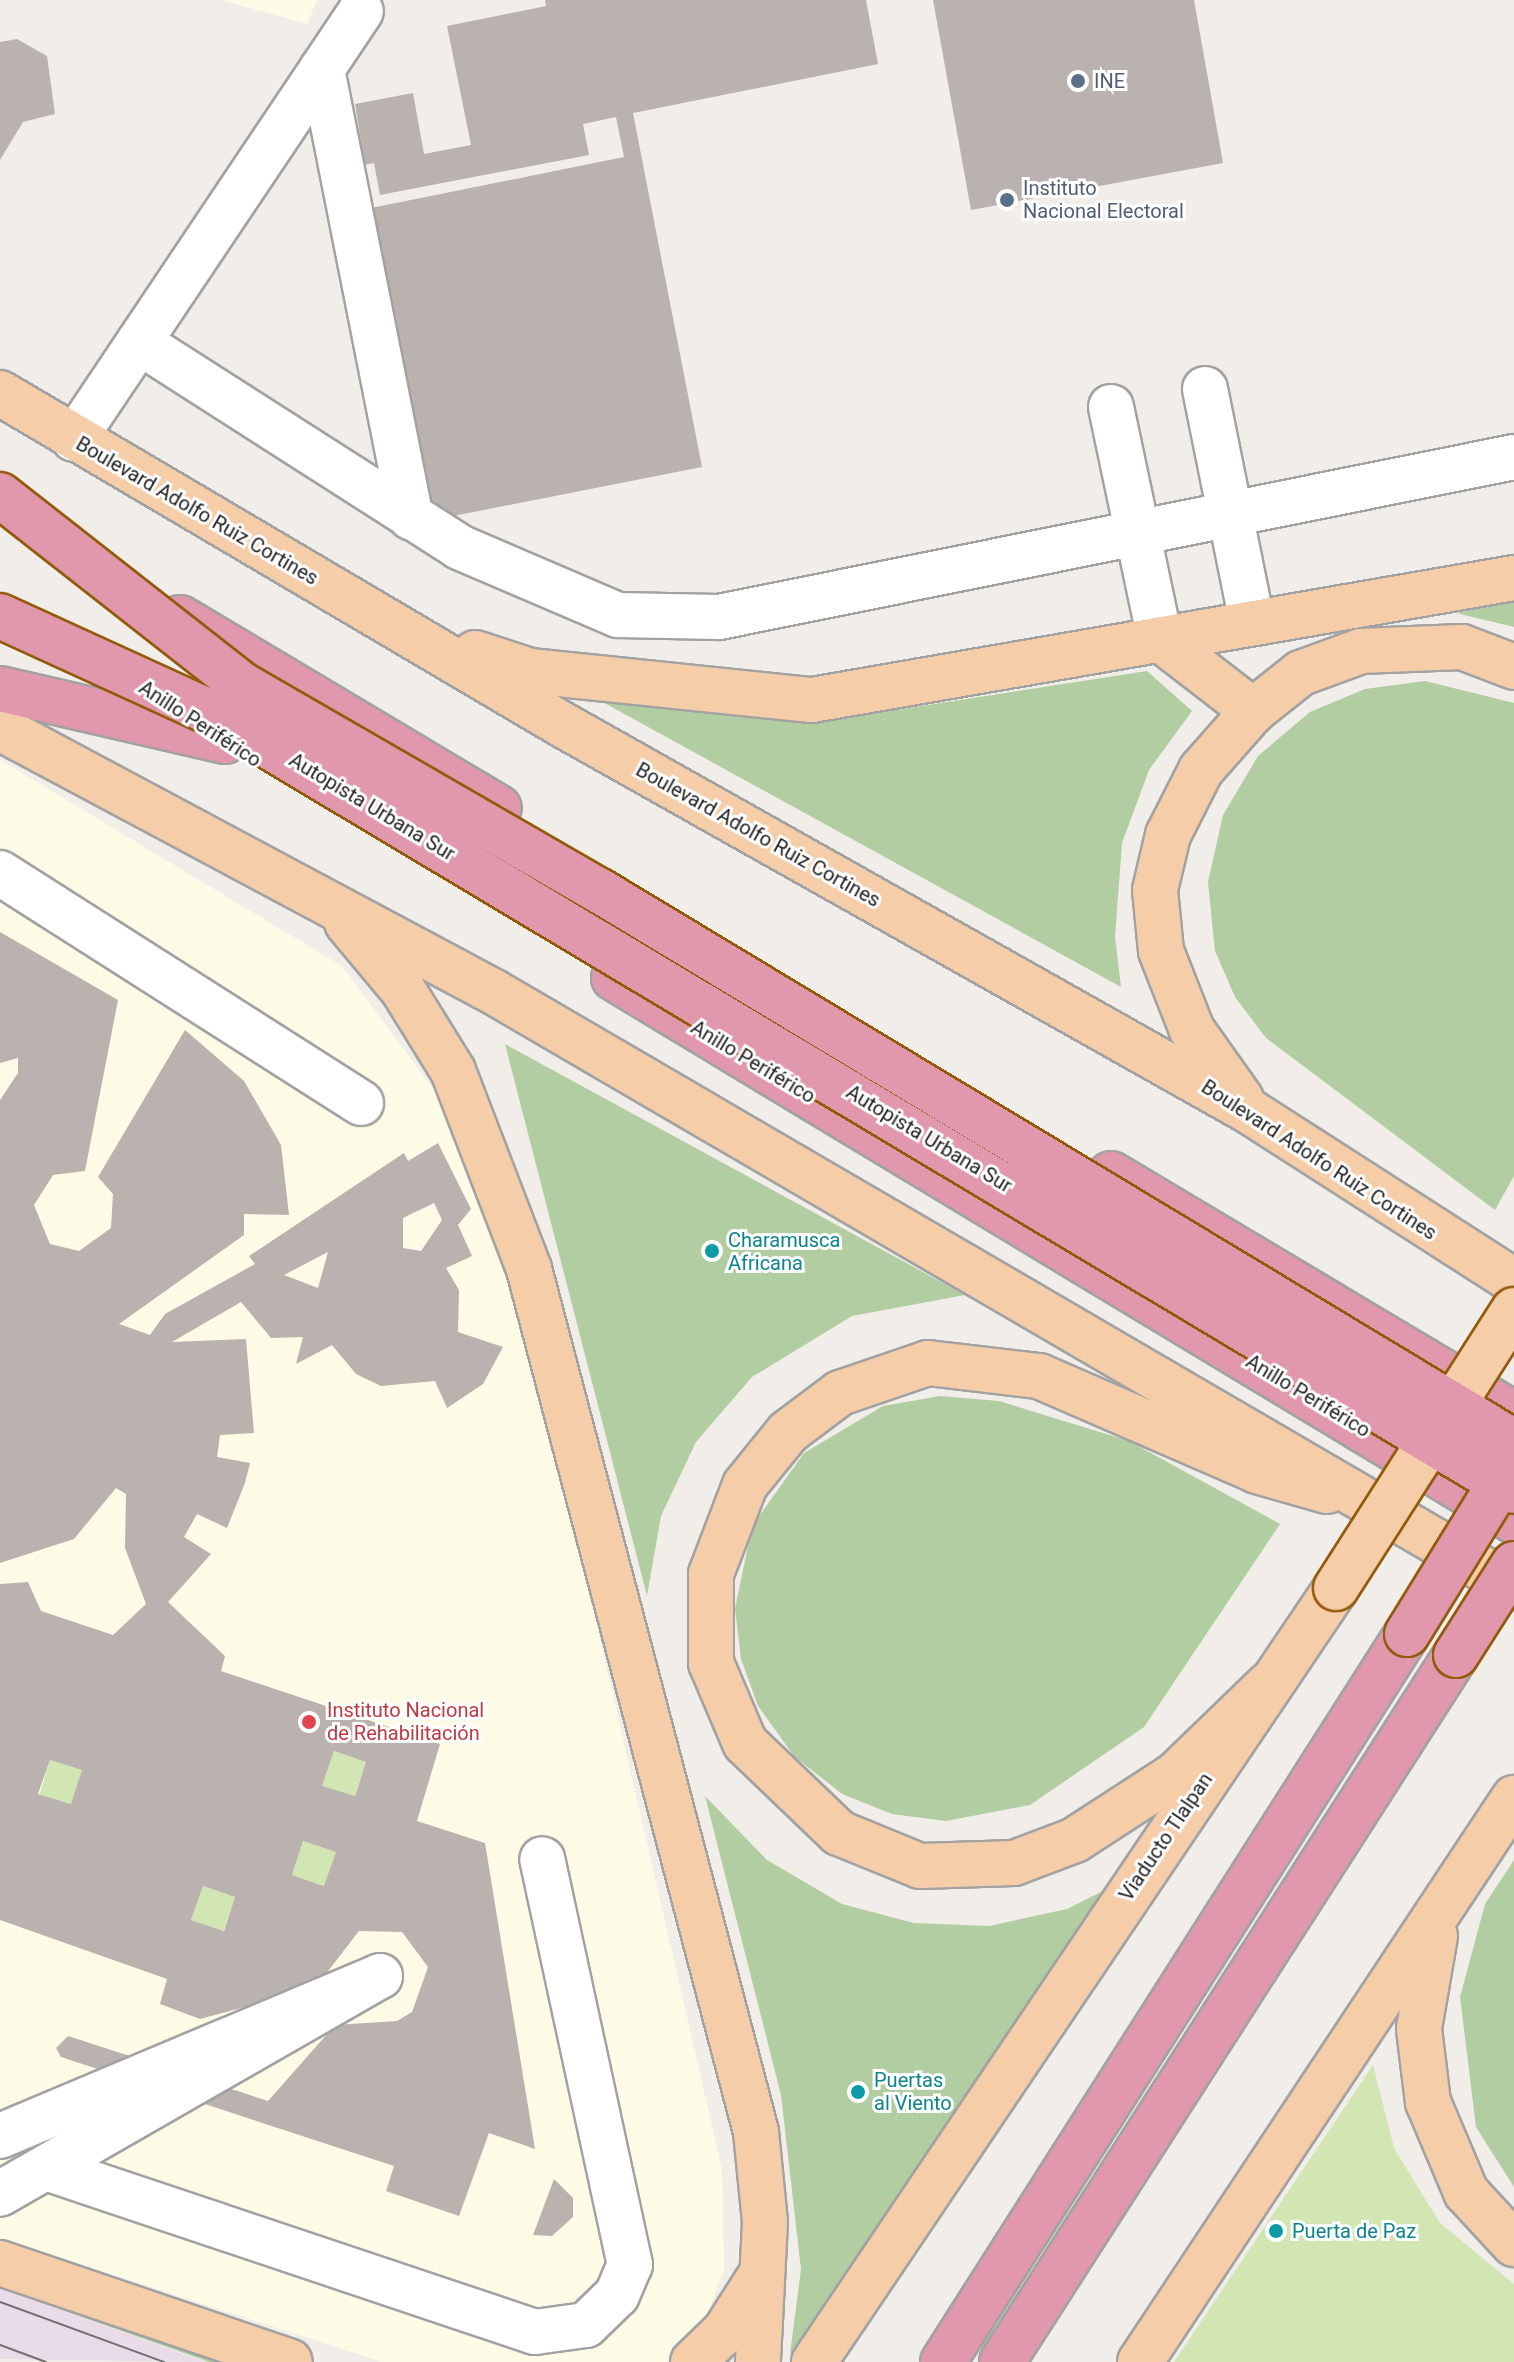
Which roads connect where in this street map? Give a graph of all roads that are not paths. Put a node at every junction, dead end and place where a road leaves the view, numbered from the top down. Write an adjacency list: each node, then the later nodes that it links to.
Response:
1 (361, 11): 2 (lane)
2 (322, 69): 3 (lane); 12 (lane)
3 (139, 342): 7 (lane); 12 (lane)
4 (1205, 389): 11 (lane)
5 (0, 393): 7 (main road, Boulevard Adolfo Ruiz Cortines)
6 (1111, 407): 13 (lane)
7 (74, 439): 18 (main road, Boulevard Adolfo Ruiz Cortines)
8 (1514, 457): 11 (lane)
9 (0, 495): 23 (highway, bridge)
10 (0, 511): 31 (highway)
11 (1229, 514): 13 (lane); 17 (lane)
12 (411, 517): 13 (lane)
13 (1134, 533): 19 (lane)
14 (1514, 578): 17 (main road)
15 (0, 591): 23 (highway, Anillo Periférico)
16 (0, 616): 23 (highway, bridge)
17 (1252, 623): 19 (main road)
18 (396, 627): 19 (main road); 28 (main road, Boulevard Adolfo Ruiz Cortines)
19 (1160, 639): 22 (main road)
20 (1514, 667): 22 (main road)
21 (0, 689): 23 (highway)
22 (1253, 711): 28 (main road)
23 (228, 714): 32 (highway, Autopista Urbana Sur, bridge); 34 (highway, Autopista Urbana Sur, bridge); 36 (highway, Anillo Periférico)
24 (0, 728): 26 (main road)
25 (0, 873): 27 (lane)
26 (318, 897): 35 (main road); 48 (main road)
27 (361, 1103)
28 (1249, 1111): 29 (main road, Boulevard Adolfo Ruiz Cortines)
29 (1514, 1281)
30 (1514, 1310): 39 (main road, Viaducto Tlalpan, bridge)
31 (1514, 1414)
32 (1514, 1442)
33 (1514, 1461): 53 (highway, bridge)
34 (1514, 1491)
35 (1370, 1498): 38 (main road); 39 (main road)
36 (1514, 1521)
37 (1514, 1564): 54 (highway, bridge)
38 (1514, 1587)
39 (1268, 1685): 52 (main road, Viaducto Tlalpan)
40 (1514, 1798): 42 (main road)
41 (542, 1859): 44 (lane)
42 (1463, 1875): 46 (main road); 55 (main road)
43 (0, 2136): 44 (lane)
44 (46, 2168): 45 (lane)
45 (0, 2194)
46 (1514, 2244)
47 (0, 2263): 49 (main road)
48 (765, 2267): 50 (main road); 51 (main road)
49 (290, 2362)
50 (693, 2362)
51 (758, 2362)
52 (814, 2362)
53 (943, 2362)
54 (1002, 2362)
55 (1140, 2362)

